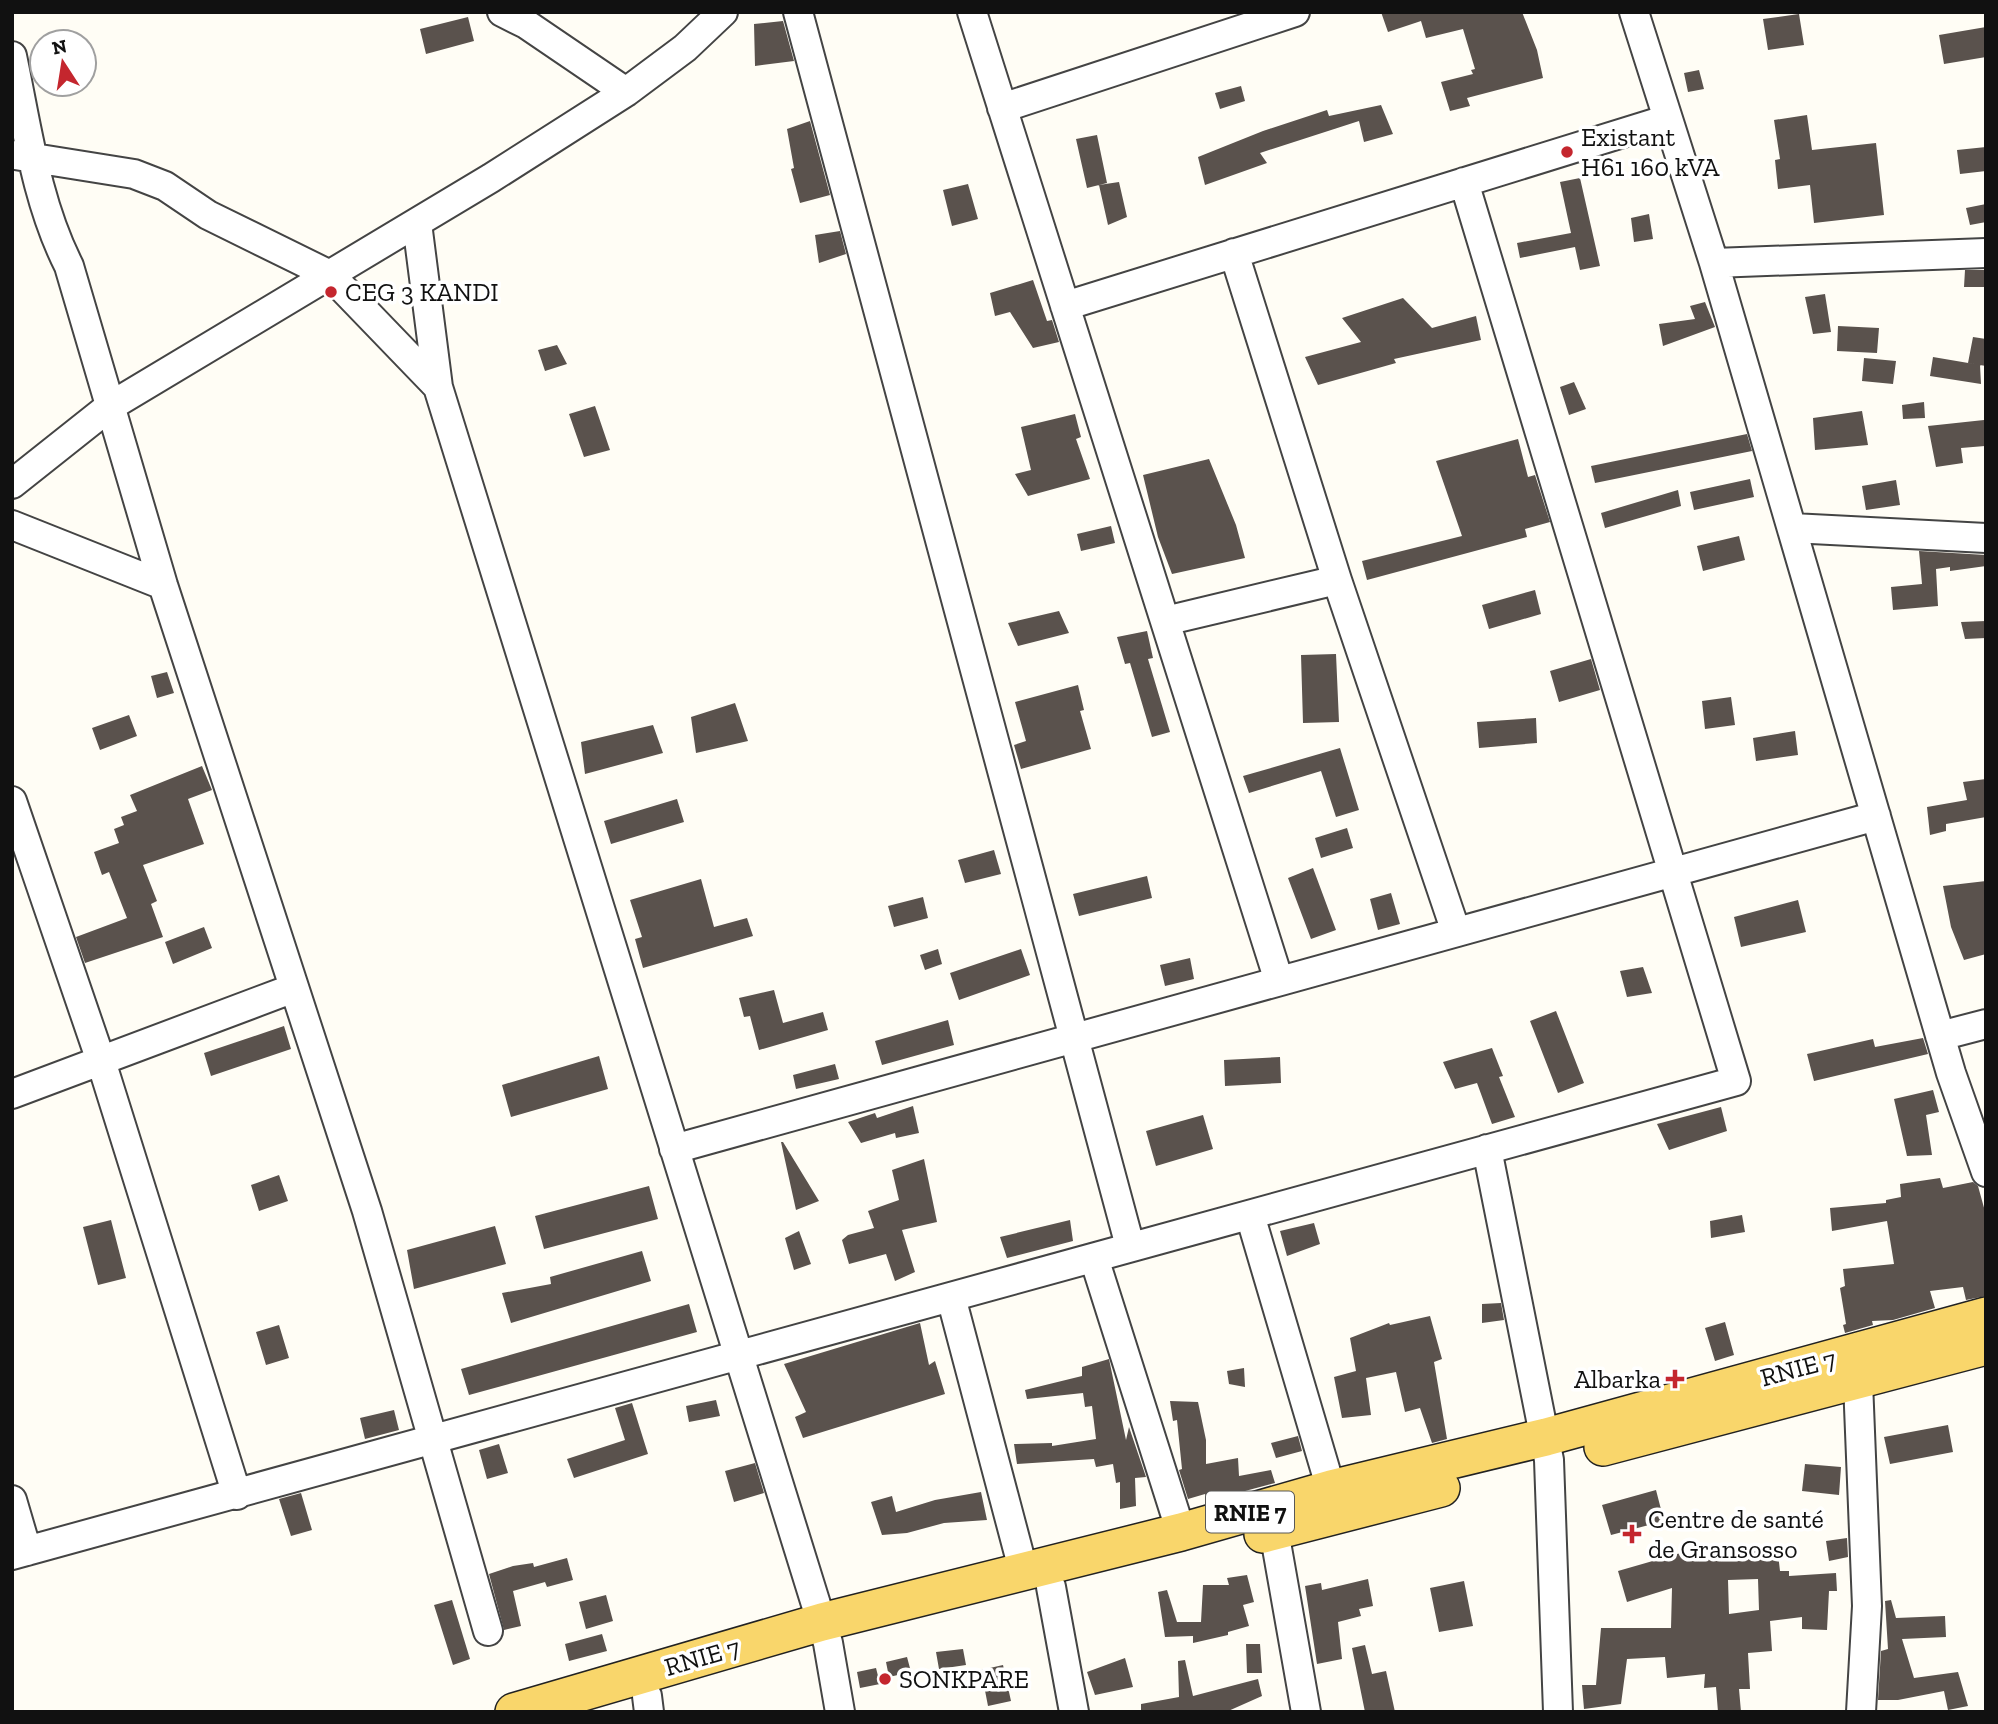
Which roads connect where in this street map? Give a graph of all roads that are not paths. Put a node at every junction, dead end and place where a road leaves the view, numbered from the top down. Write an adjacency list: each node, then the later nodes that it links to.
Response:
1 (502, 12): 8 (street)
2 (723, 12): 8 (street)
3 (798, 12): 36 (street)
4 (972, 12): 9 (street)
5 (1294, 12): 9 (street)
6 (1634, 12): 10 (street)
7 (12, 56): 11 (street)
8 (626, 92): 13 (street)
9 (1002, 107): 18 (street)
10 (1668, 119): 12 (street); 16 (street)
11 (22, 157): 17 (street); 20 (street)
12 (1464, 182): 14 (street); 30 (street)
13 (417, 223): 17 (street); 19 (street)
14 (1234, 253): 18 (street); 25 (street)
15 (1986, 253): 16 (street)
16 (1714, 264): 23 (street)
17 (330, 275): 19 (street); 20 (street)
18 (1065, 306): 27 (street)
19 (438, 387): 39 (street)
20 (109, 407): 21 (street); 26 (street)
21 (12, 484)
22 (12, 525): 26 (street)
23 (1792, 528): 24 (street); 29 (street)
24 (1986, 538)
25 (1337, 580): 27 (street); 31 (street)
26 (163, 585): 33 (street)
27 (1165, 621): 32 (street)
28 (12, 801): 37 (street)
29 (1876, 816): 30 (street); 35 (street)
30 (1673, 872): 31 (street); 40 (street)
31 (1456, 932): 32 (street)
32 (1279, 981): 36 (street)
33 (294, 988): 37 (street); 50 (street)
34 (1986, 1024): 35 (street)
35 (1940, 1036): 41 (street)
36 (1074, 1038): 39 (street); 43 (street)
37 (101, 1061): 38 (street); 53 (street)
38 (12, 1094)
39 (674, 1149): 48 (street)
40 (1488, 1149): 42 (street); 51 (street)
41 (1986, 1172)
42 (1251, 1215): 43 (street); 52 (street)
43 (1130, 1246): 44 (street)
44 (1094, 1258): 45 (street); 56 (street)
45 (951, 1297): 48 (street); 58 (street)
46 (1986, 1316): 51 (main road, RNIE 7 / RNIE 7)
47 (1986, 1346): 49 (main road, RNIE 7 / RNIE 7)
48 (740, 1356): 50 (street); 60 (street)
49 (1858, 1382): 51 (main road, RNIE 7 / RNIE 7); 68 (street)
50 (433, 1441): 53 (street); 59 (street)
51 (1547, 1449): 52 (main road, RNIE 7 / RNIE 7); 55 (main road, RNIE 7 / RNIE 7); 67 (street)
52 (1331, 1489): 56 (main road, RNIE 7 / RNIE 7)
53 (237, 1495): 57 (street)
54 (12, 1500): 57 (street)
55 (1274, 1531): 58 (main road, RNIE 7 / RNIE 7); 66 (street)
56 (1181, 1532): 58 (main road, RNIE 7 / RNIE 7)
57 (20, 1553)
58 (1037, 1578): 60 (main road, RNIE 7 / RNIE 7); 65 (street)
59 (488, 1630)
60 (825, 1633): 61 (main road, RNIE 7 / RNIE 7); 62 (main road, RNIE 7 / RNIE 7); 64 (street)
61 (648, 1704): 63 (main road, RNIE 7 / RNIE 7)
62 (514, 1712)
63 (593, 1712)
64 (840, 1712)
65 (1074, 1712)
66 (1306, 1712)
67 (1558, 1712)
68 (1861, 1712)

